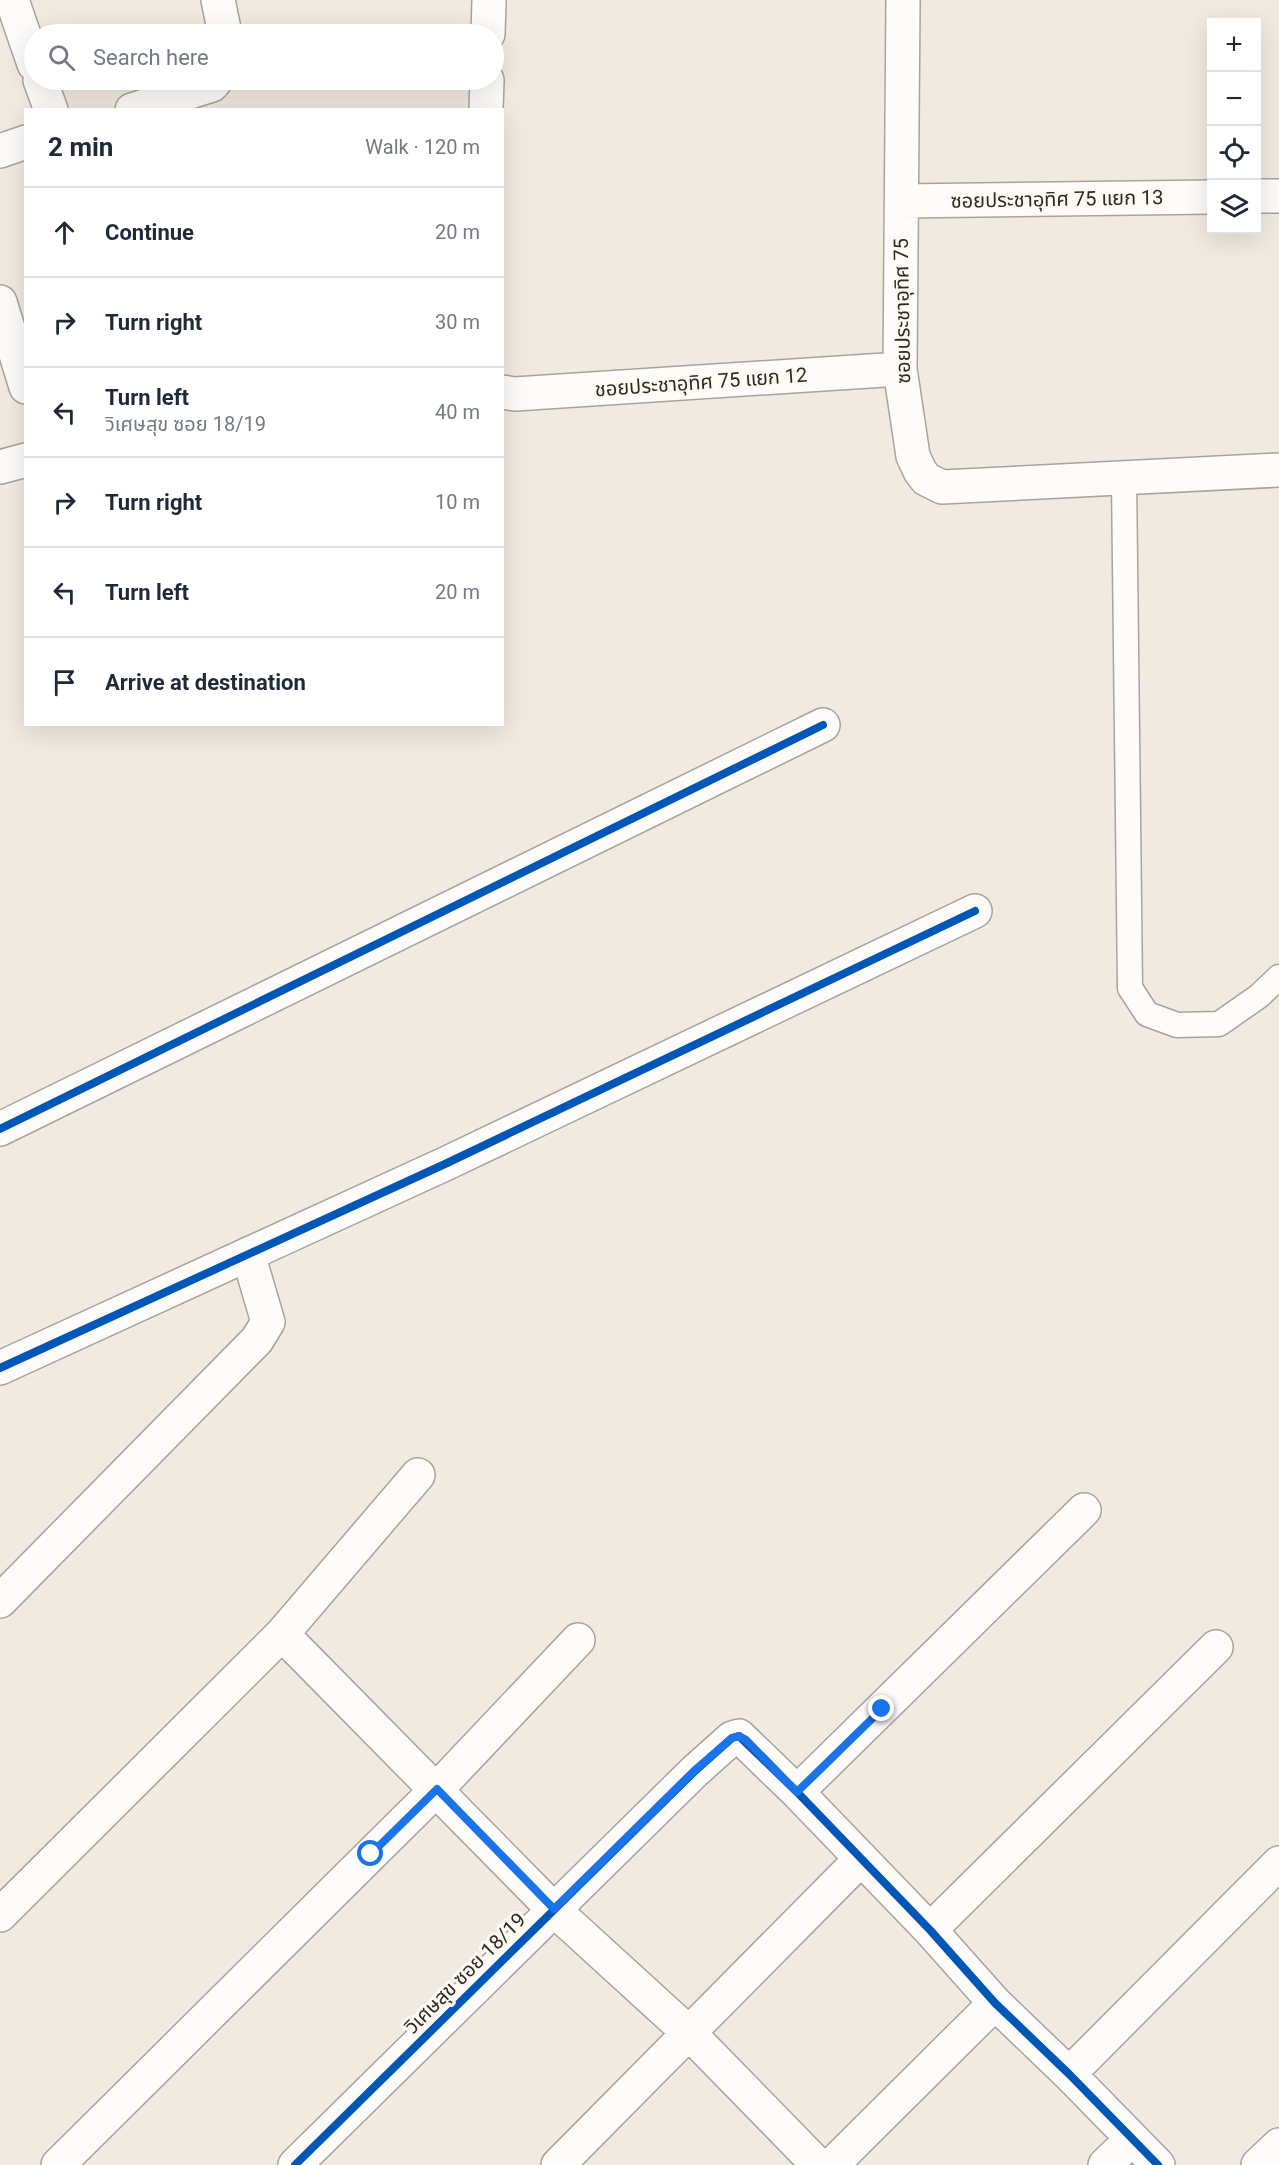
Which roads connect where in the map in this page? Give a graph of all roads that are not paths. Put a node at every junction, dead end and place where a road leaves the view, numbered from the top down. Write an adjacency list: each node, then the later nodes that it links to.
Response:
1 (12, 0): 7 (street)
2 (218, 0): 5 (street)
3 (489, 0): 6 (street)
4 (903, 0): 17 (street, ซอยประชาอุทิศ 75)
5 (223, 24)
6 (488, 24)
7 (24, 35)
8 (44, 90): 11 (street)
9 (196, 90): 12 (street)
10 (487, 90): 13 (street)
11 (50, 108)
12 (138, 108)
13 (486, 108)
14 (1261, 196): 15 (street)
15 (1279, 196)
16 (1207, 197): 17 (street, ซอยประชาอุทิศ 75 แยก 13)
17 (902, 201): 19 (street, ซอยประชาอุทิศ 75)
18 (0, 302): 20 (street)
19 (900, 369): 21 (street, ชอยประชาอุทิศ 75 แยก 12); 25 (street, ซอยประชาอุทิศ 75)
20 (24, 380)
21 (504, 392)
22 (24, 461): 23 (street)
23 (0, 467)
24 (1279, 470): 25 (street, ซอยประชาอุทิศ 75)
25 (1124, 477): 28 (lane)
26 (823, 725): 29 (street)
27 (975, 911): 30 (street)
28 (1279, 977)
29 (0, 1129)
30 (248, 1254): 31 (street); 34 (street)
31 (0, 1368)
32 (418, 1475): 35 (street)
33 (1084, 1510): 39 (street)
34 (2, 1589)
35 (282, 1634): 38 (street); 43 (street)
36 (578, 1640): 38 (street)
37 (1216, 1647): 44 (street)
38 (437, 1789): 42 (street); 50 (street)
39 (797, 1792): 40 (street); 42 (street, วิเศษสุข ซอย 18/19)
40 (860, 1860): 44 (street); 46 (street)
41 (1279, 1863): 47 (street)
42 (554, 1909): 46 (street); 51 (street, วิเศษสุข ซอย 18/19)
43 (0, 1915)
44 (930, 1930): 45 (street)
45 (995, 2003): 47 (street); 54 (street)
46 (690, 2034): 52 (street); 53 (street)
47 (1070, 2074): 48 (street)
48 (1132, 2139): 55 (street); 56 (street)
49 (1279, 2145): 57 (street)
50 (58, 2165)
51 (295, 2165)
52 (558, 2165)
53 (818, 2165)
54 (832, 2165)
55 (1105, 2165)
56 (1158, 2165)
57 (1258, 2165)

